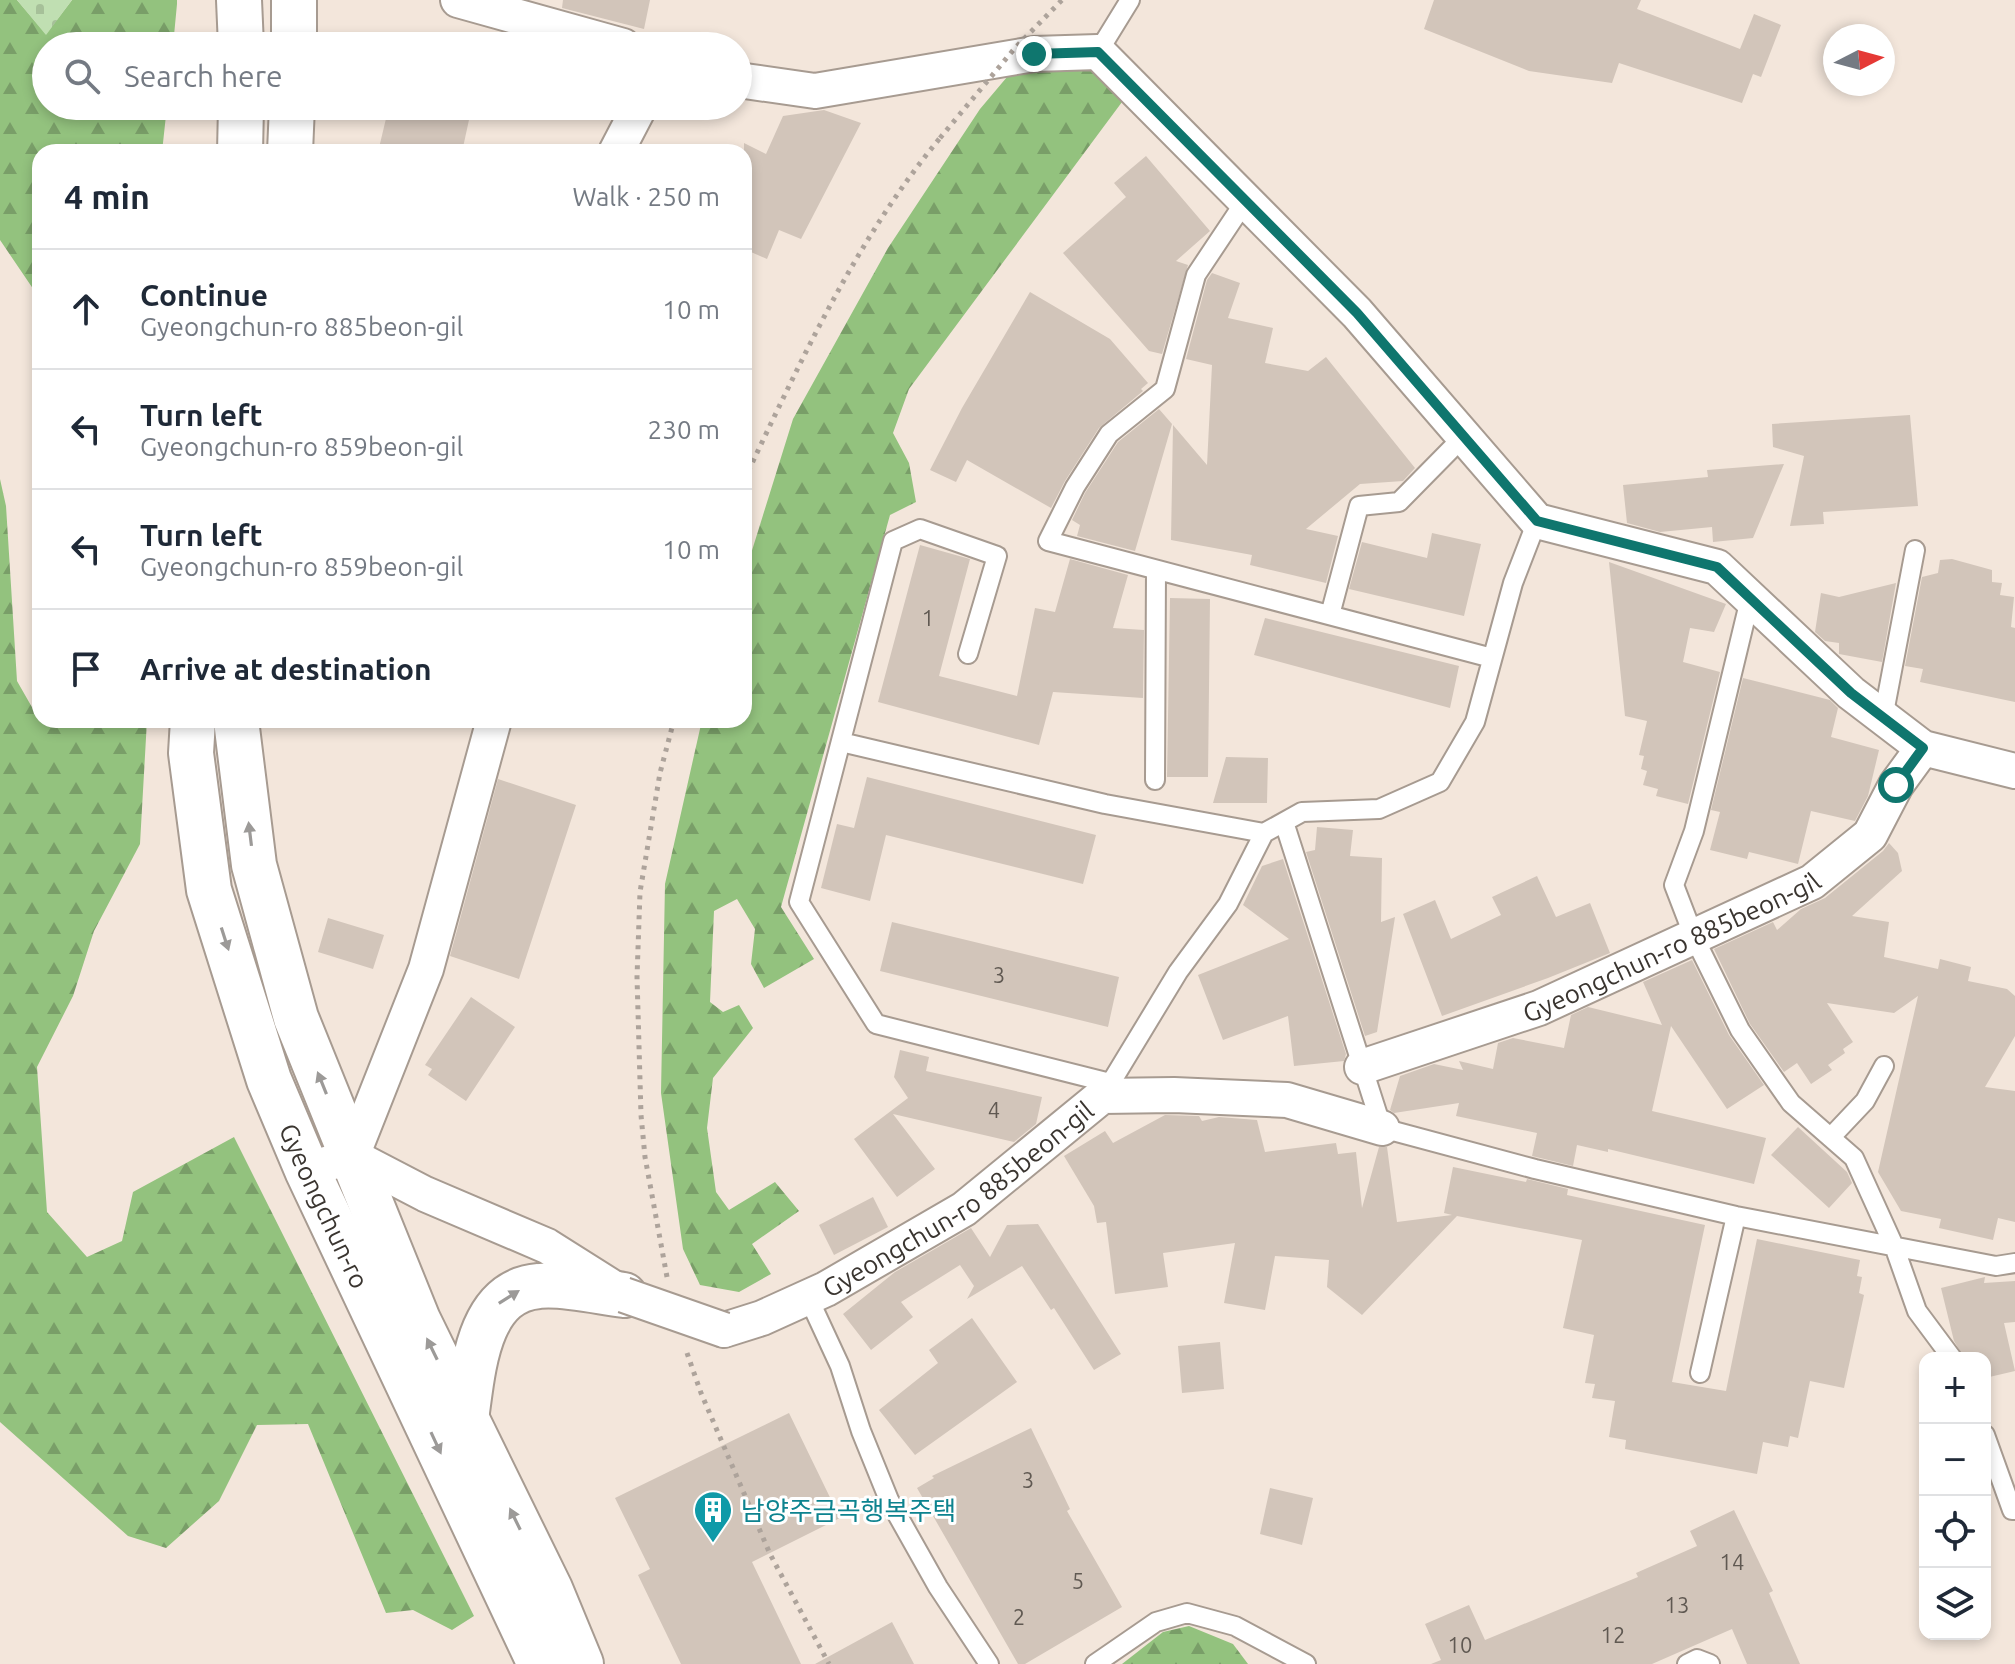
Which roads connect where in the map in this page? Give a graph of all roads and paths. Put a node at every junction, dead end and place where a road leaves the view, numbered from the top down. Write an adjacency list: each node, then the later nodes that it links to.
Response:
1 (239, 0): 6 (street)
2 (294, 0): 7 (street)
3 (458, 0): 8 (street)
4 (1062, 0): 19 (path, bridge)
5 (1130, 0): 9 (lane)
6 (240, 32)
7 (294, 32)
8 (573, 32)
9 (1098, 52): 10 (street); 17 (street)
10 (752, 82)
11 (241, 120): 14 (street)
12 (291, 120): 15 (street)
13 (633, 120): 16 (street)
14 (240, 144)
15 (290, 144)
16 (620, 144)
17 (1246, 200): 18 (street); 22 (lane)
18 (1464, 436): 20 (street); 24 (lane)
19 (752, 463)
20 (1537, 521): 23 (street); 26 (lane)
21 (1915, 550): 27 (lane)
22 (1156, 570): 24 (lane); 35 (lane)
23 (1750, 599): 27 (street); 38 (lane)
24 (1330, 615): 26 (lane)
25 (968, 654): 32 (lane)
26 (1492, 658): 36 (lane)
27 (1883, 718): 33 (street)
28 (193, 728): 45 (street, Gyeongchun-ro, one-way to 45)
29 (237, 728): 44 (street, Gyeongchun-ro, one-way to 29)
30 (492, 728): 44 (street)
31 (672, 728): 49 (path)
32 (841, 742): 37 (lane); 41 (lane)
33 (1923, 748): 34 (street); 38 (street, Gyeongchun-ro 885beon-gil)
34 (2015, 771)
35 (1155, 780)
36 (1284, 822): 37 (lane); 40 (lane)
37 (1264, 833): 41 (lane)
38 (1694, 937): 40 (street, Gyeongchun-ro 885beon-gil); 43 (lane)
39 (1884, 1066): 43 (lane)
40 (1362, 1067): 42 (lane)
41 (1106, 1090): 42 (street, Gyeongchun-ro 885beon-gil); 51 (street, Gyeongchun-ro 885beon-gil)
42 (1382, 1128): 46 (lane)
43 (1831, 1137): 47 (lane)
44 (352, 1156): 45 (street); 50 (street); 55 (street, Gyeongchun-ro, one-way to 44)
45 (307, 1170): 58 (street, Gyeongchun-ro, one-way to 58)
46 (1736, 1216): 47 (lane); 54 (lane)
47 (1894, 1246): 48 (lane); 53 (lane)
48 (2015, 1263)
49 (667, 1279)
50 (624, 1295): 51 (street, Gyeongchun-ro 885beon-gil, bridge); 55 (street, one-way to 50)
51 (808, 1297): 61 (lane)
52 (686, 1350): 60 (path)
53 (1948, 1352)
54 (1700, 1373)
55 (466, 1419): 59 (street, Gyeongchun-ro, one-way to 55)
56 (1991, 1452): 57 (lane)
57 (2015, 1510)
58 (540, 1664)
59 (581, 1664)
60 (829, 1664)
61 (989, 1664)
62 (1095, 1664): 63 (lane)
63 (1306, 1664)
64 (1687, 1664): 65 (lane)
65 (1710, 1664)

